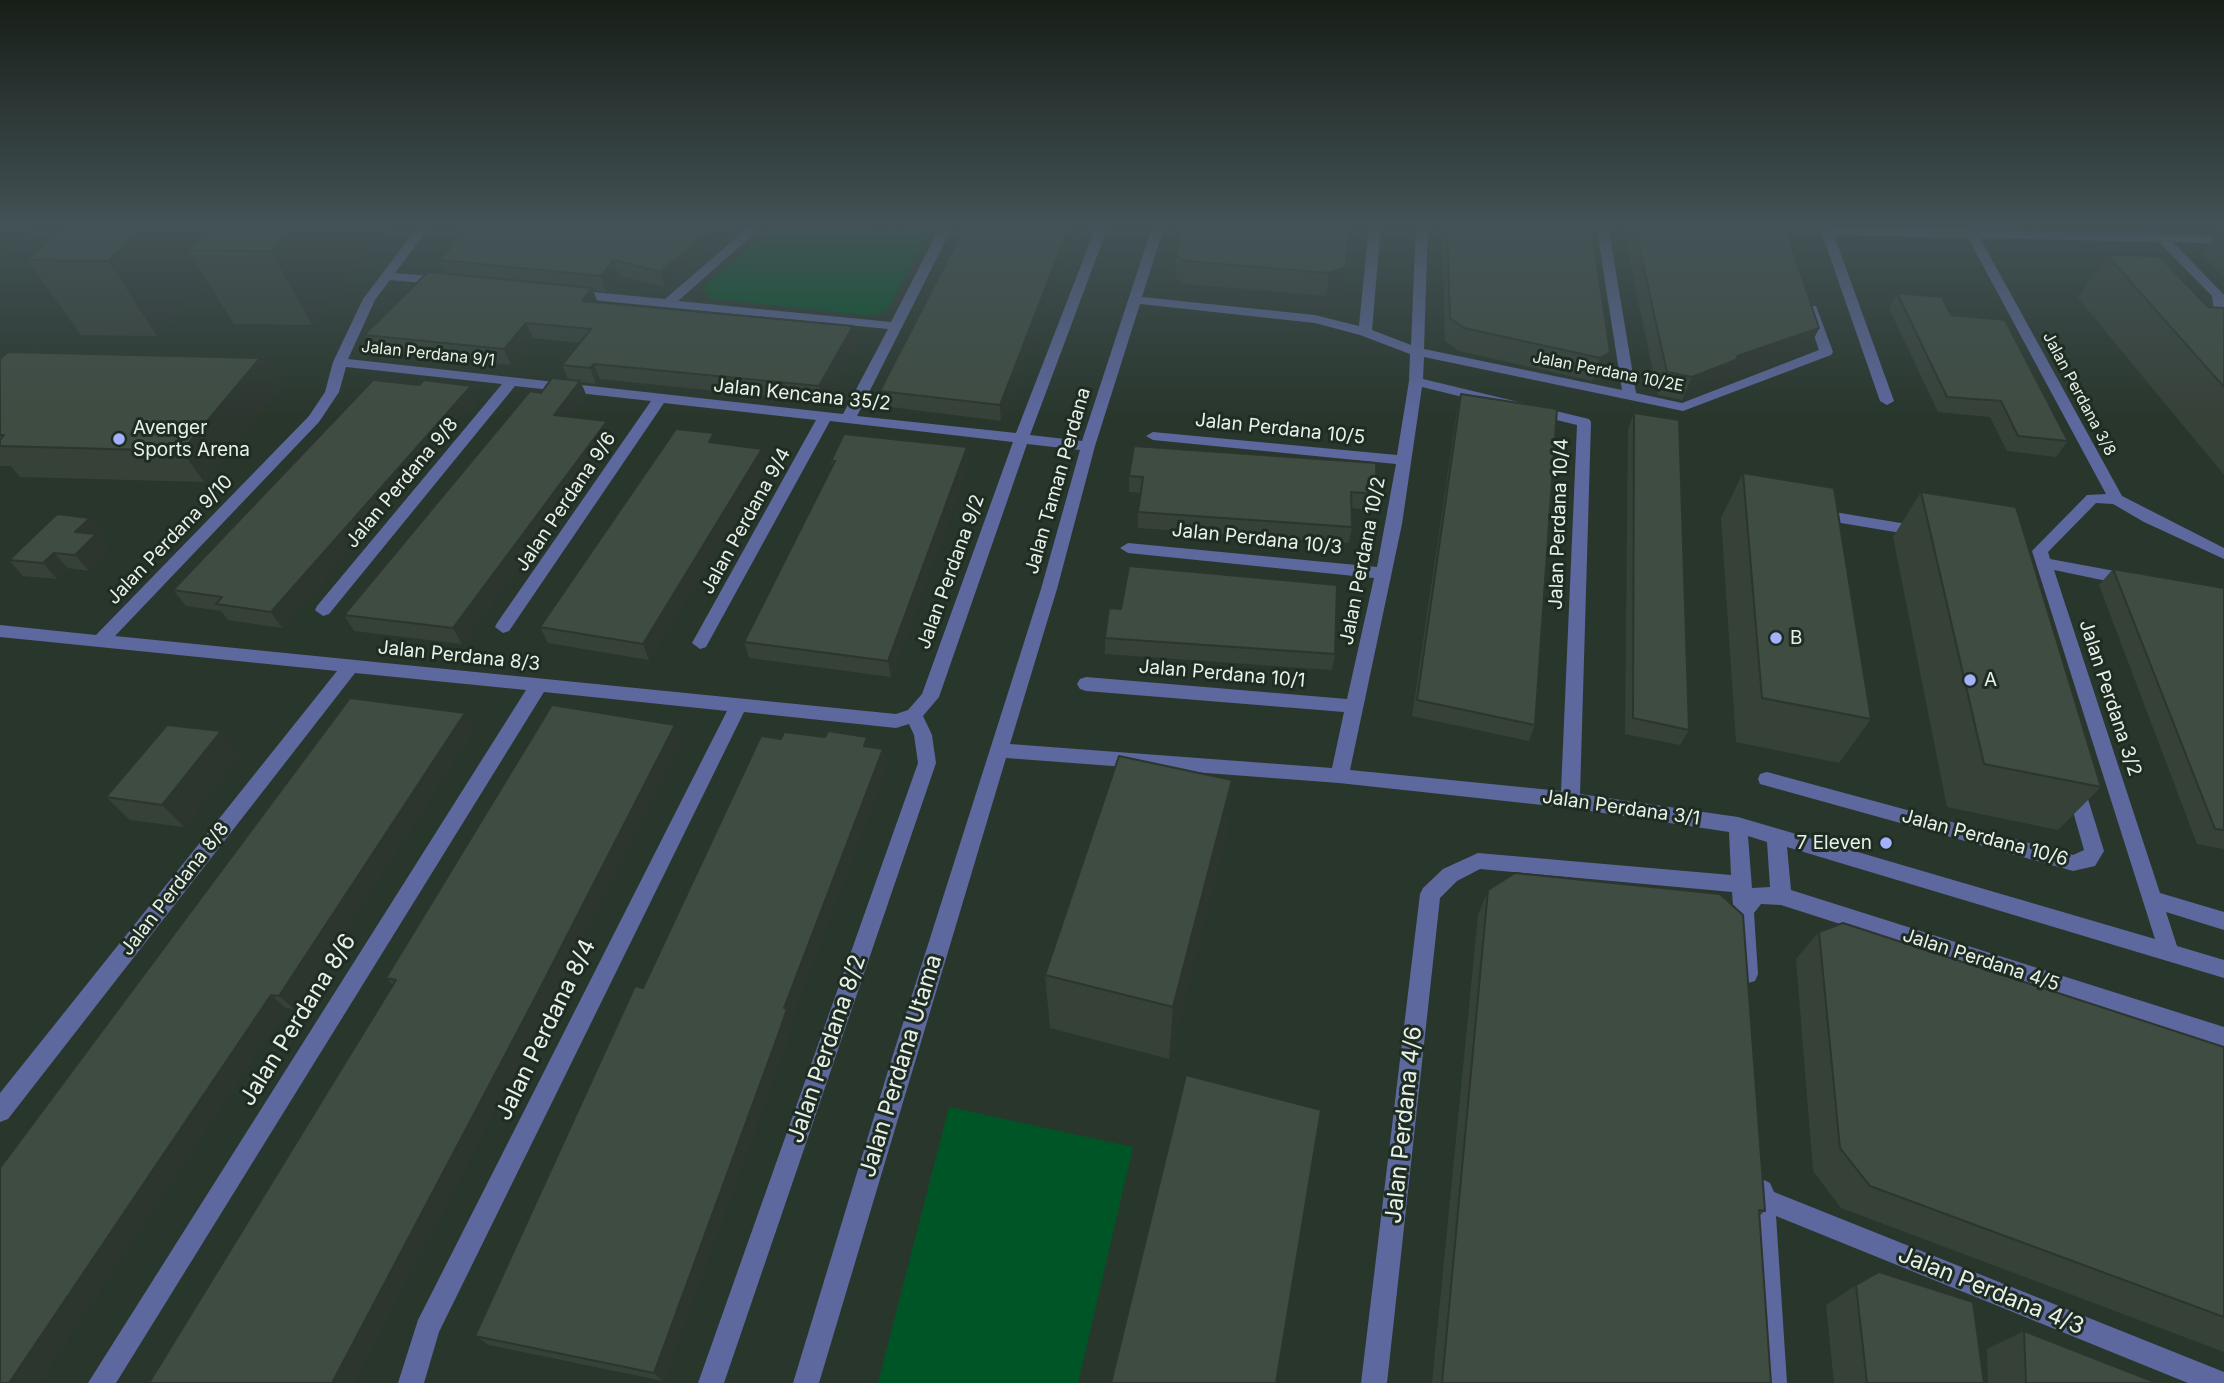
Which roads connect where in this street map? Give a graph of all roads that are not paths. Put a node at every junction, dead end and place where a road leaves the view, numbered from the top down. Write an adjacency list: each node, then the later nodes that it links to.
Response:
1 (377, 289): 20 (street, Jalan Perdana 9/10)
2 (685, 289): 15 (street)
3 (915, 289): 17 (street)
4 (1078, 289): 29 (street, Jalan Perdana 9/2)
5 (1139, 289): 14 (street, Jalan Taman Perdana)
6 (1369, 289): 18 (street)
7 (1420, 289): 19 (street, Jalan Perdana 10/2)
8 (1612, 289): 23 (street)
9 (1847, 289): 25 (street)
10 (2002, 289): 32 (street, Jalan Perdana 3/8)
11 (1804, 290): 23 (street, Jalan Perdana 10/2E)
12 (558, 292): 15 (street)
13 (2221, 295): 16 (street)
14 (1135, 300): 18 (street); 30 (street, Jalan Taman Perdana)
15 (668, 303): 17 (street)
16 (2224, 316)
17 (896, 326): 27 (street)
18 (1365, 332): 19 (street)
19 (1418, 352): 22 (street, Jalan Perdana 10/2); 23 (street, Jalan Perdana 10/2E)
20 (341, 362): 21 (street, Jalan Perdana 9/1); 43 (street, Jalan Perdana 9/10)
21 (512, 381): 24 (street, Jalan Kencana 35/2); 40 (street, Jalan Perdana 9/8)
22 (1416, 381): 31 (street, Jalan Perdana 10/2); 55 (street, Jalan Perdana 10/4)
23 (1630, 396)
24 (660, 398): 26 (street, Jalan Kencana 35/2); 41 (street, Jalan Perdana 9/6)
25 (1887, 401)
26 (825, 417): 27 (street, Jalan Kencana 35/2); 44 (street, Jalan Perdana 9/4)
27 (848, 419): 29 (street, Jalan Kencana 35/2)
28 (1153, 436): 31 (street, Jalan Perdana 10/5)
29 (1021, 439): 30 (street, Jalan Kencana 35/2); 50 (street, Jalan Perdana 9/2)
30 (1088, 446): 51 (street, Jalan Taman Perdana)
31 (1404, 460): 38 (street, Jalan Perdana 10/2)
32 (2116, 499): 36 (street); 37 (street)
33 (1804, 512): 34 (street)
34 (1937, 534)
35 (1128, 548): 38 (street, Jalan Perdana 10/3)
36 (2224, 554)
37 (2038, 555): 39 (street); 60 (street, Jalan Perdana 3/2)
38 (1383, 573): 49 (street, Jalan Perdana 10/2)
39 (2141, 582)
40 (323, 610)
41 (503, 627)
42 (0, 631): 43 (street, Jalan Perdana 8/3)
43 (100, 641): 45 (street, Jalan Perdana 8/3)
44 (700, 643)
45 (351, 666): 47 (street, Jalan Perdana 8/3); 67 (street, Jalan Perdana 8/8)
46 (1086, 684): 49 (street, Jalan Perdana 10/1)
47 (539, 685): 48 (street, Jalan Perdana 8/3); 70 (street, Jalan Perdana 8/6)
48 (739, 705): 50 (street, Jalan Perdana 8/3); 71 (street, Jalan Perdana 8/4)
49 (1355, 706): 53 (street, Jalan Perdana 10/2)
50 (914, 715): 72 (street, Jalan Perdana 8/2)
51 (998, 750): 53 (street, Jalan Perdana 3/1); 73 (street, Jalan Perdana Utama)
52 (2070, 771): 54 (street, Jalan Perdana 10/6)
53 (1339, 776): 55 (street, Jalan Perdana 3/1)
54 (1767, 779)
55 (1570, 800): 56 (street, Jalan Perdana 3/1)
56 (1738, 825): 57 (street, Jalan Perdana 3/1); 58 (street)
57 (1776, 835): 59 (street); 63 (street, Jalan Perdana 3/1)
58 (1742, 884): 61 (street); 74 (street, Jalan Perdana 4/6)
59 (1781, 896): 61 (street); 66 (street, Jalan Perdana 4/5)
60 (2152, 899): 62 (street); 63 (street, Jalan Perdana 3/2)
61 (1744, 911): 65 (street)
62 (2224, 921)
63 (2169, 952): 64 (street, Jalan Perdana 3/1)
64 (2224, 969)
65 (1748, 989)
66 (2224, 1037)
67 (0, 1111)
68 (1760, 1173): 69 (street)
69 (1762, 1199): 75 (street); 76 (street, Jalan Perdana 4/3)
70 (101, 1383)
71 (411, 1383)
72 (711, 1383)
73 (806, 1383)
74 (1374, 1383)
75 (1774, 1383)
76 (2220, 1383)

